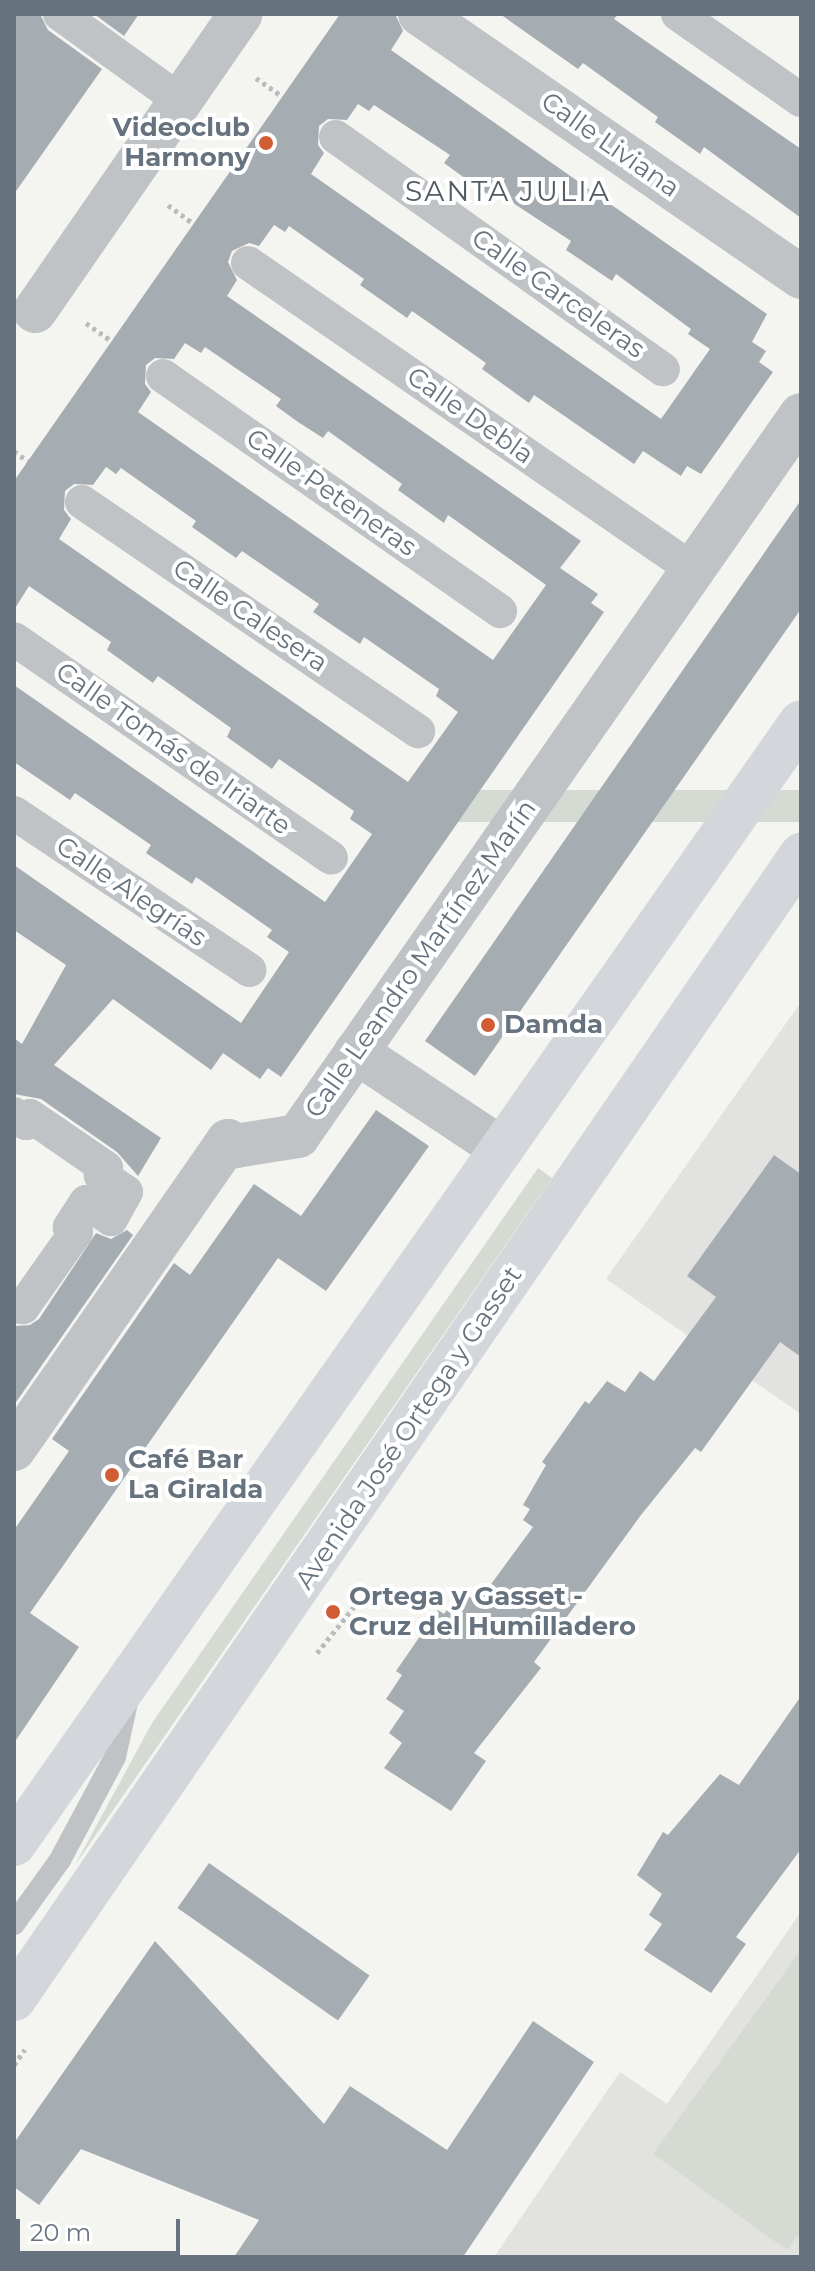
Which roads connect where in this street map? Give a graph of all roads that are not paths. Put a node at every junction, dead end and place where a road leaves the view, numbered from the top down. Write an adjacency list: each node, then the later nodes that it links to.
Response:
1 (60, 14): 6 (street)
2 (241, 14): 6 (street)
3 (420, 14): 9 (street, Calle Liviana)
4 (678, 14): 5 (street)
5 (801, 100)
6 (182, 102): 10 (street)
7 (336, 137): 11 (street, Calle Carceleras)
8 (248, 263): 15 (street, Calle Debla)
9 (801, 277)
10 (35, 311)
11 (663, 369)
12 (163, 376): 16 (street, Calle Peteneras)
13 (801, 415): 15 (street, Calle Leandro Martínez Marín)
14 (82, 502): 19 (street, Calle Calesera)
15 (692, 569): 24 (street, Calle Leandro Martínez Marín)
16 (500, 611)
17 (14, 639): 22 (street, Calle Tomás de Iriarte)
18 (801, 722): 26 (main road)
19 (418, 731)
20 (14, 813): 23 (street, Calle Alegrías)
21 (801, 855): 32 (main road, Avenida José Ortega y Gasset)
22 (331, 858)
23 (249, 970)
24 (356, 1052): 26 (street); 28 (street, Calle Leandro Martínez Marín)
25 (14, 1114): 27 (street)
26 (502, 1149): 29 (main road)
27 (14, 1306)
28 (14, 1449)
29 (134, 1674): 30 (main road); 31 (lane)
30 (14, 1844)
31 (14, 1924)
32 (14, 1999)

